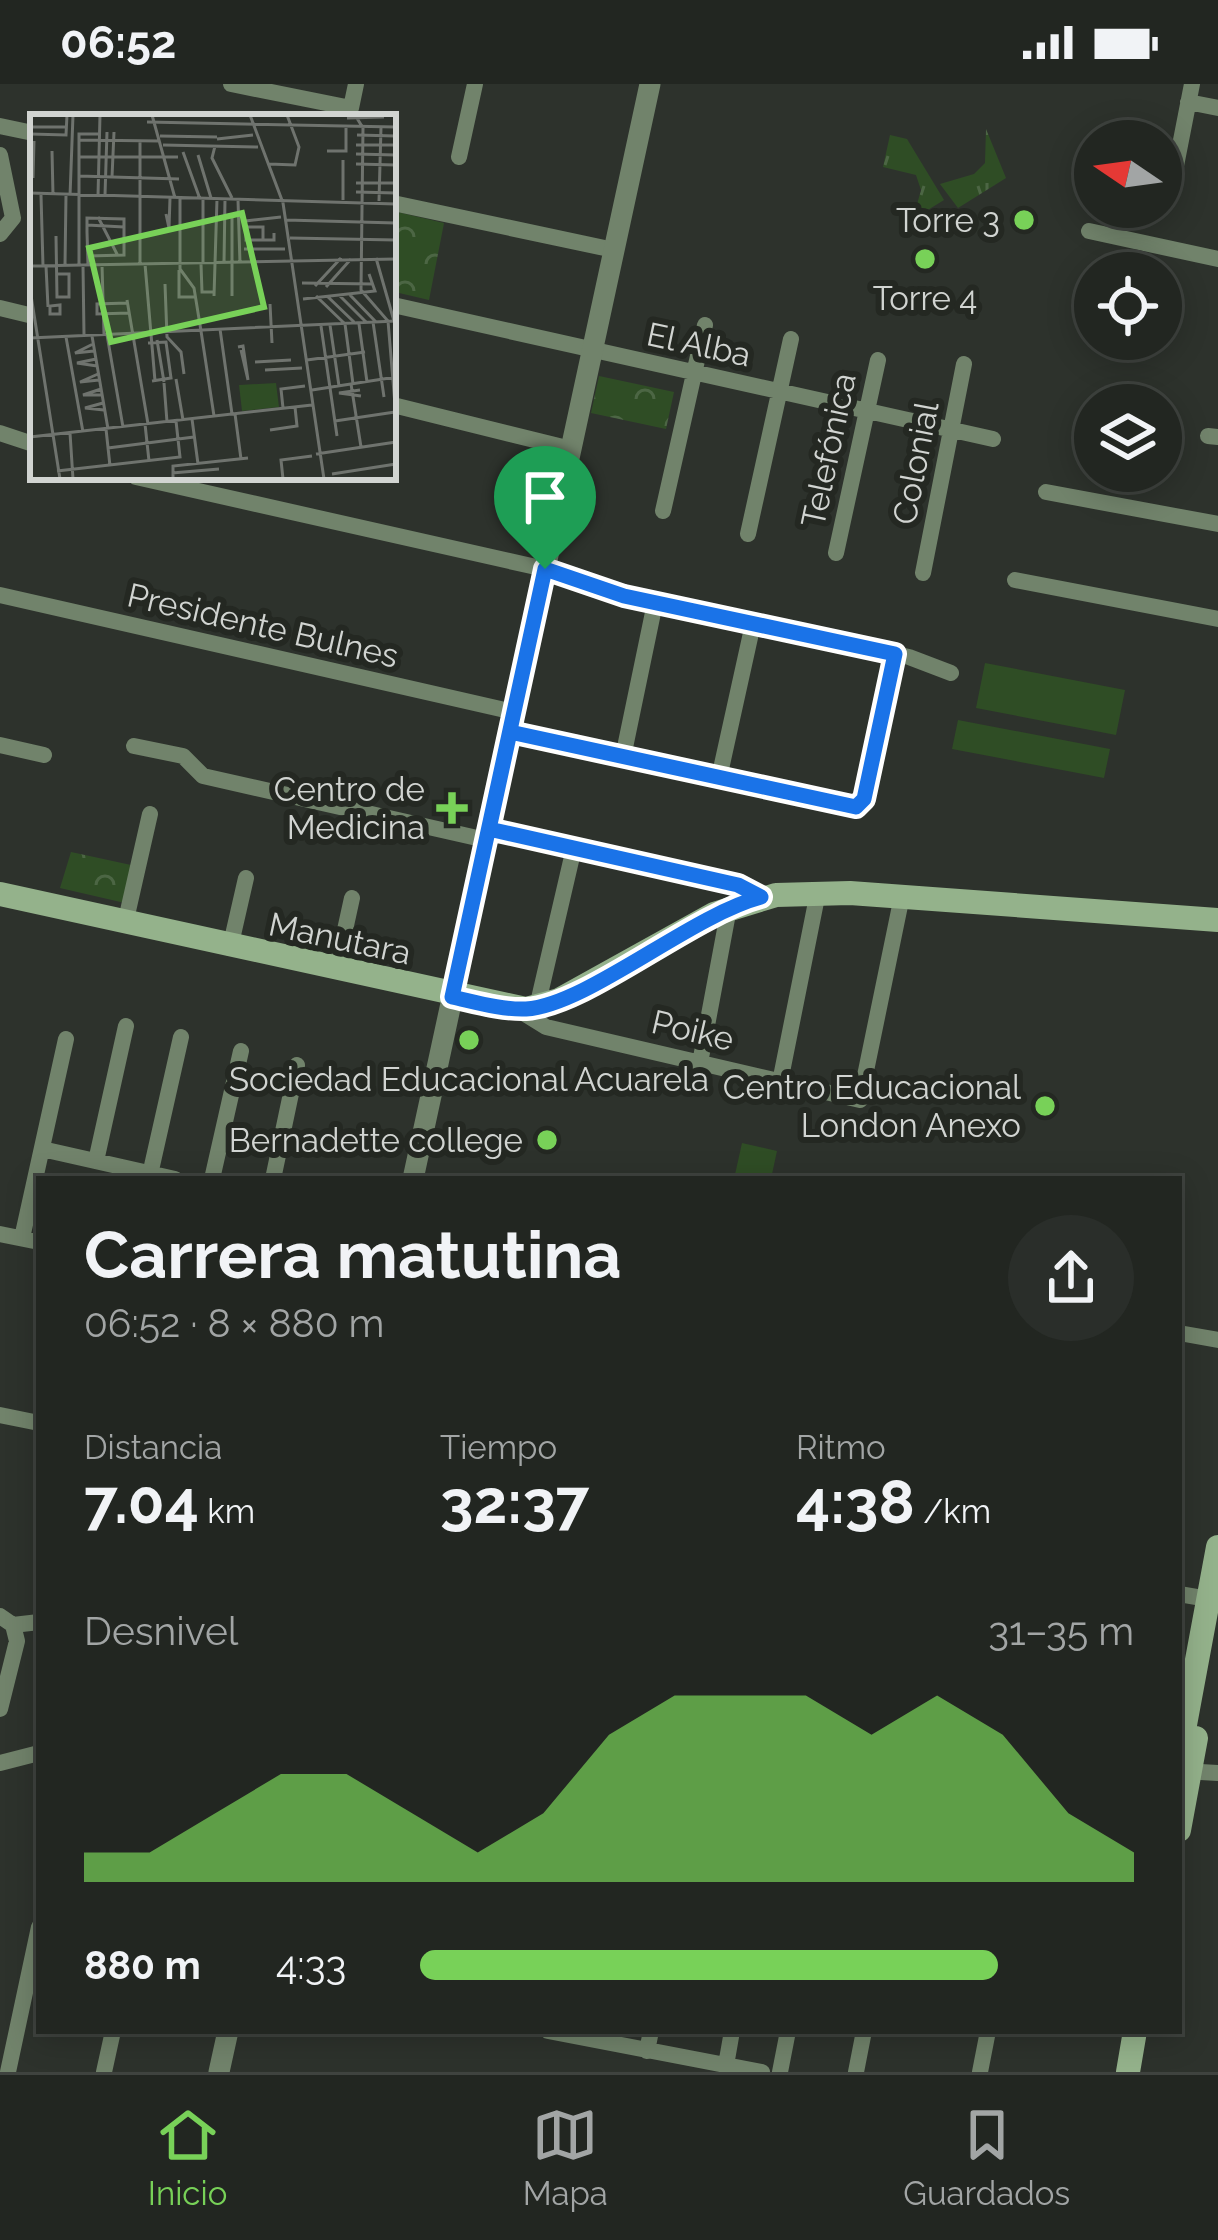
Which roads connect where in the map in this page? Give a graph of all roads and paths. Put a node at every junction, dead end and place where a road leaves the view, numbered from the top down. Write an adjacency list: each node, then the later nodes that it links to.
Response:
1 (230, 84): 5 (street)
2 (356, 84): 5 (street)
3 (475, 84): 12 (street)
4 (650, 84): 18 (street)
5 (262, 87)
6 (1190, 93): 7 (street); 10 (street)
7 (1218, 108)
8 (0, 126): 9 (street)
9 (30, 132)
10 (1182, 134)
11 (0, 155): 14 (street)
12 (459, 157)
13 (396, 204): 18 (street)
14 (13, 218): 15 (street); 17 (street)
15 (30, 222)
16 (1089, 231): 19 (street)
17 (0, 234)
18 (614, 250): 25 (street)
19 (1218, 259)
20 (396, 306): 25 (street, El Alba)
21 (0, 308): 22 (street)
22 (30, 315)
23 (705, 325): 28 (street)
24 (791, 339): 29 (street)
25 (592, 351): 28 (street, El Alba); 36 (street)
26 (878, 360): 31 (street, Telefónica)
27 (964, 364): 32 (street, Colonial)
28 (694, 374): 29 (street, El Alba); 39 (street)
29 (779, 392): 31 (street, El Alba); 41 (street)
30 (396, 406): 36 (street)
31 (867, 411): 32 (street, El Alba); 42 (street, Telefónica)
32 (954, 430): 34 (street, El Alba); 44 (street, Colonial)
33 (0, 433): 35 (street)
34 (993, 439)
35 (30, 443)
36 (571, 449): 43 (street)
37 (149, 480): 43 (street)
38 (1046, 492): 40 (street)
39 (663, 511)
40 (1218, 524)
41 (748, 535)
42 (836, 553)
43 (545, 569): 47 (street); 52 (street)
44 (923, 573)
45 (1015, 580): 48 (street)
46 (0, 595): 52 (street, Presidente Bulnes)
47 (656, 603): 49 (street); 56 (street)
48 (1218, 619)
49 (753, 624): 50 (street); 57 (street)
50 (895, 654): 51 (street); 57 (street, Presidente Bulnes)
51 (951, 673)
52 (512, 722): 56 (street, Presidente Bulnes); 59 (street)
53 (0, 745): 55 (street)
54 (134, 746): 59 (street)
55 (44, 755)
56 (622, 757): 57 (street, Presidente Bulnes)
57 (719, 778)
58 (150, 814): 69 (street)
59 (488, 834): 60 (street); 72 (street)
60 (574, 848): 65 (street); 73 (street)
61 (246, 878): 70 (street)
62 (818, 892): 64 (main road); 65 (main road); 80 (street)
63 (0, 894): 69 (main road, Manutara)
64 (902, 896): 68 (main road); 80 (street, Poike)
65 (761, 897): 67 (main road)
66 (352, 898): 71 (street)
67 (729, 908): 73 (main road); 78 (street)
68 (1218, 920)
69 (125, 924): 70 (main road, Manutara)
70 (230, 948): 71 (main road, Manutara)
71 (336, 971): 72 (main road, Manutara)
72 (452, 997): 73 (main road, Manutara); 87 (street)
73 (527, 1008): 78 (street, Poike)
74 (126, 1025): 82 (street)
75 (182, 1037): 84 (street)
76 (66, 1039): 81 (street)
77 (241, 1051): 85 (street)
78 (700, 1063): 80 (street, Poike)
79 (298, 1065): 86 (street)
80 (780, 1082)
81 (42, 1149): 82 (street); 83 (street)
82 (96, 1162): 84 (street)
83 (38, 1176)
84 (150, 1176)
85 (213, 1176)
86 (274, 1176)
87 (414, 1176)
88 (36, 1194): 90 (street)
89 (0, 1234): 90 (street)
90 (30, 1240)
91 (1182, 1334): 92 (street)
92 (1218, 1340)
93 (0, 1414): 94 (street)
94 (36, 1422)
95 (1218, 1547): 97 (main road)
96 (1182, 1595): 97 (street)
97 (1215, 1607): 100 (main road); 105 (main road)
98 (6, 1620): 99 (street); 101 (street)
99 (36, 1622)
100 (1187, 1670): 102 (main road)
101 (0, 1709)
102 (1182, 1729): 105 (main road)
103 (36, 1754): 104 (street)
104 (0, 1763)
105 (1183, 1766): 106 (street)
106 (1218, 1773)
107 (36, 1941): 120 (street)
108 (112, 2034): 121 (street)
109 (227, 2034): 122 (street)
110 (580, 2034): 117 (street)
111 (650, 2034): 118 (street)
112 (731, 2034): 119 (street)
113 (787, 2034): 124 (street)
114 (863, 2034): 125 (street)
115 (987, 2034): 126 (street)
116 (1134, 2034): 127 (main road)
117 (611, 2037): 118 (street)
118 (647, 2050): 119 (street)
119 (725, 2069): 123 (street)
120 (8, 2072)
121 (104, 2072)
122 (219, 2072)
123 (763, 2072)
124 (780, 2072)
125 (856, 2072)
126 (980, 2072)
127 (1128, 2072)

